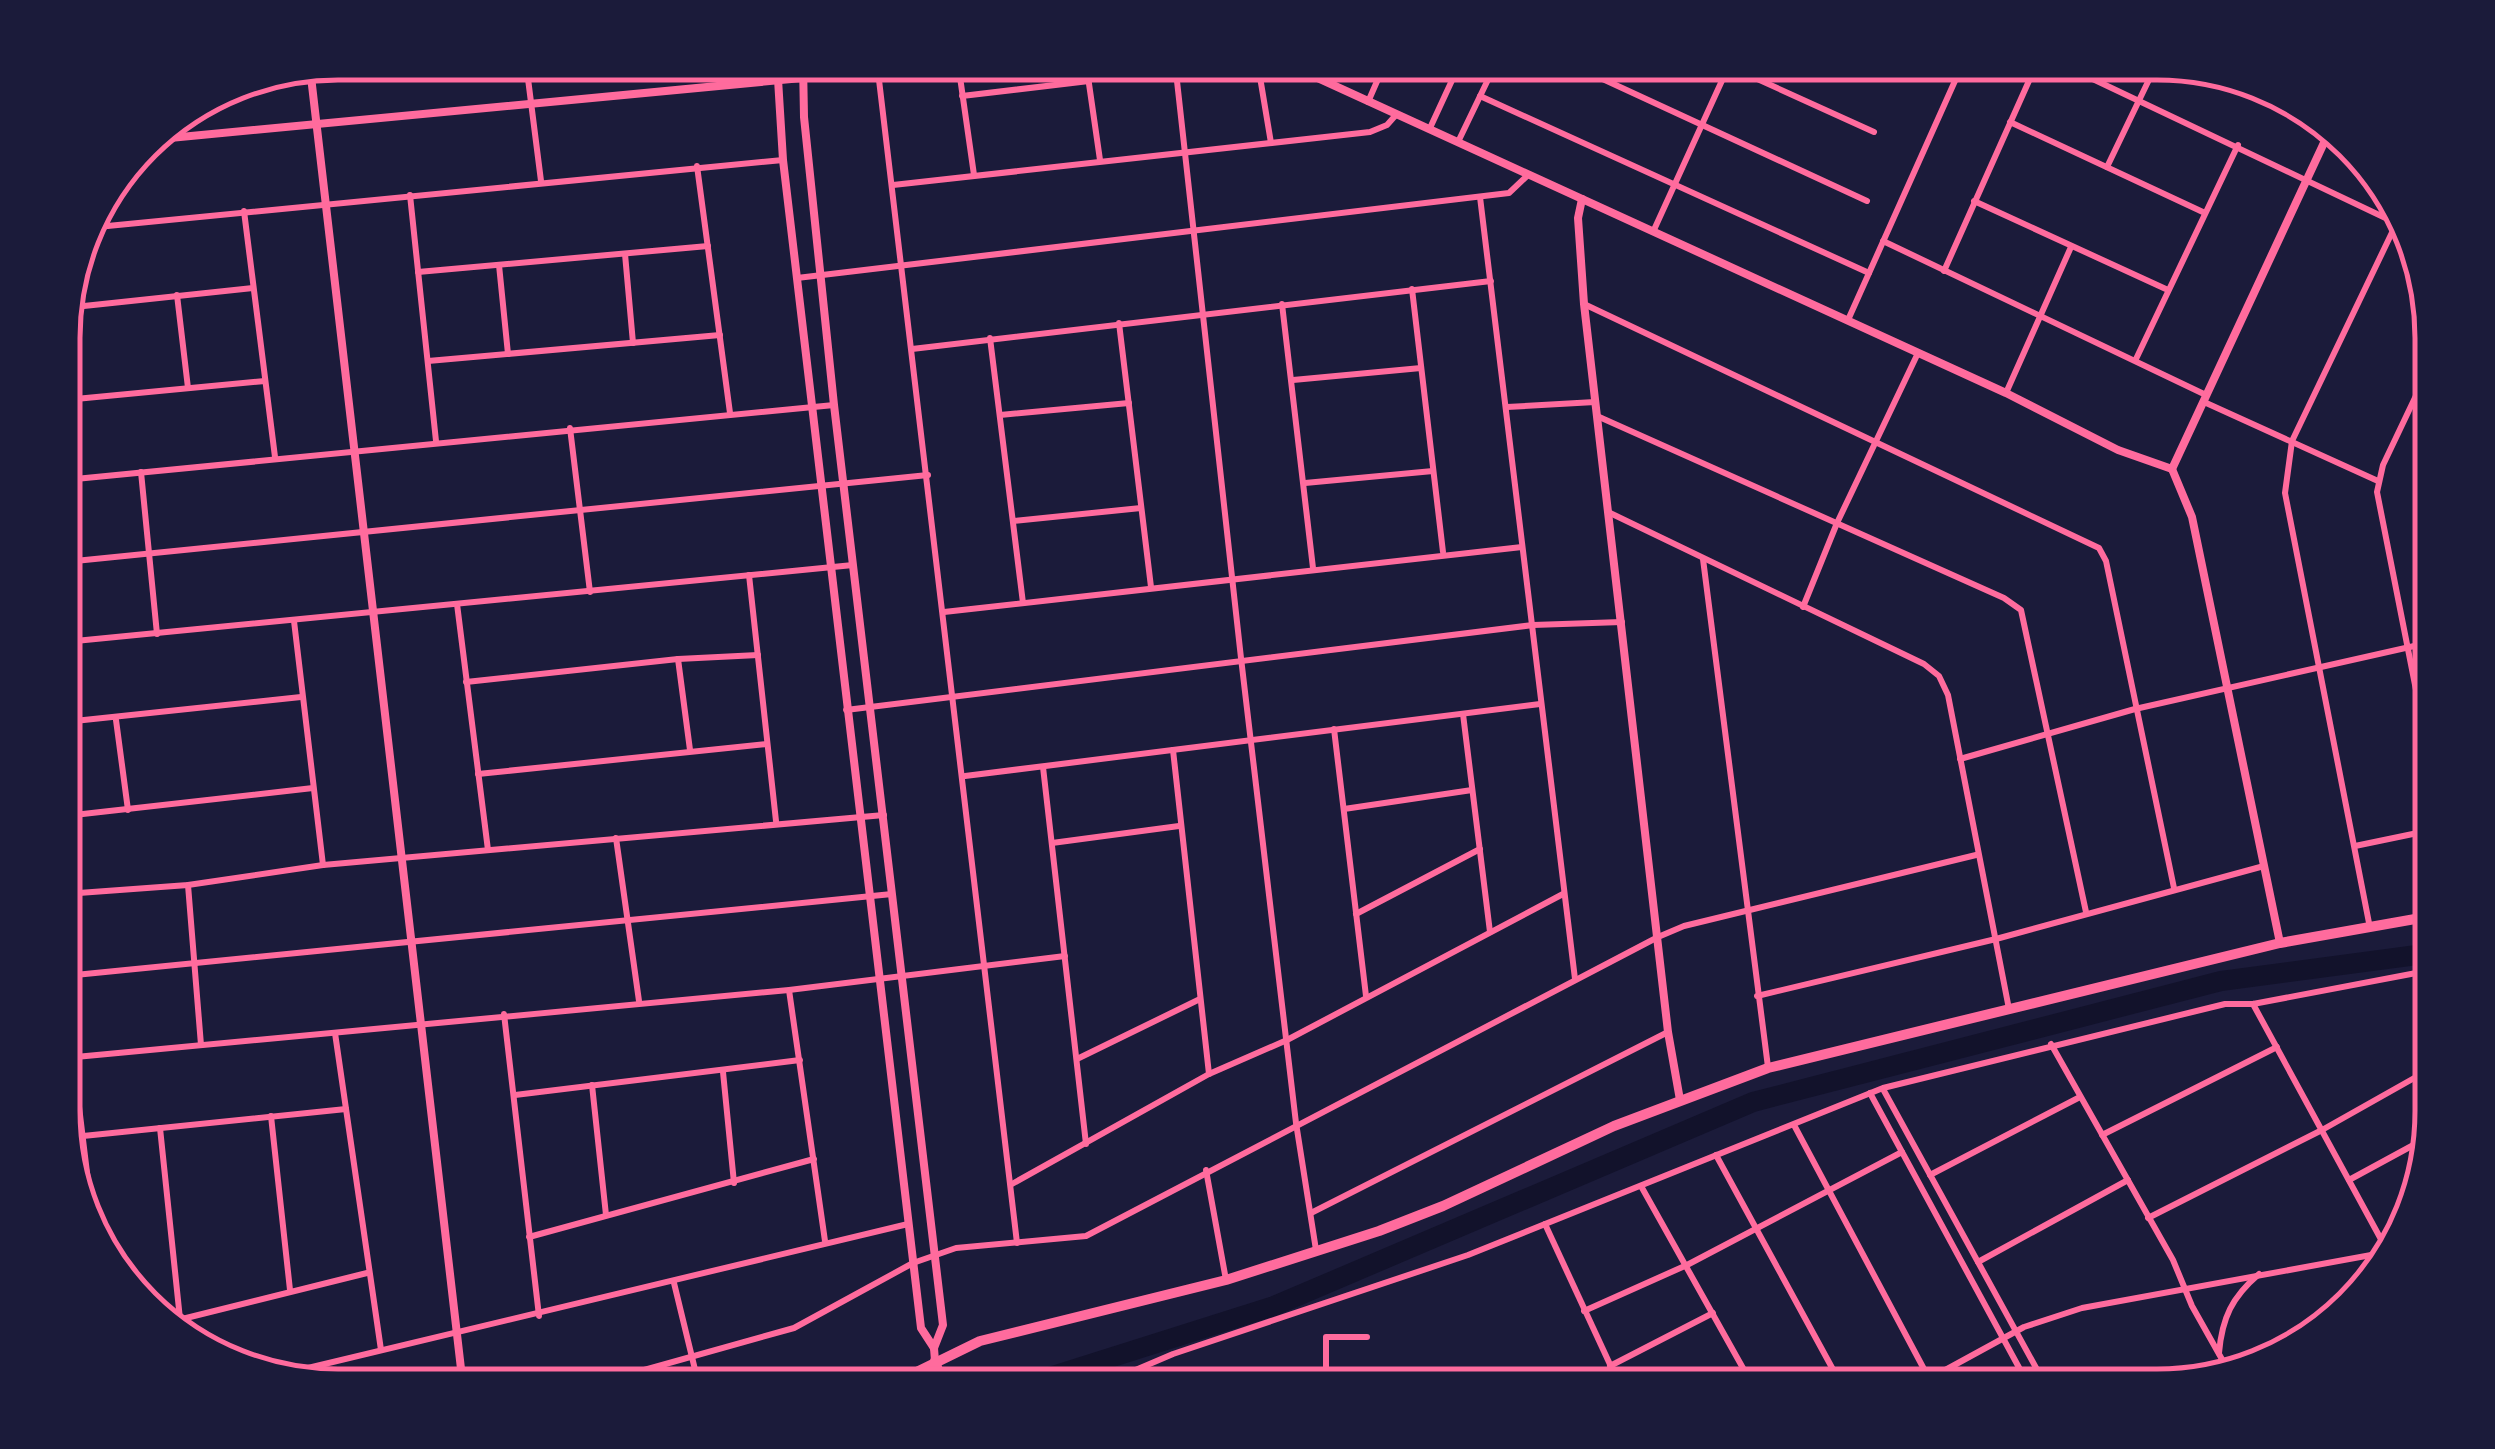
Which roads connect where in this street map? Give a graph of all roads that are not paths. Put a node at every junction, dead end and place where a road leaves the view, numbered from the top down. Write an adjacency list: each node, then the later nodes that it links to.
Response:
1 (528, 80): 25 (street)
2 (756, 80): 25 (street)
3 (777, 80): 39 (street)
4 (802, 80): 71 (street)
5 (879, 80): 48 (street)
6 (960, 80): 22 (street)
7 (1177, 80): 38 (street)
8 (1261, 80): 36 (street)
9 (1319, 80): 26 (street)
10 (1378, 80): 26 (street)
11 (1452, 80): 31 (street)
12 (1488, 80): 23 (street)
13 (1605, 80): 30 (street)
14 (1720, 80): 30 (street)
15 (1762, 80): 32 (street)
16 (1955, 80): 62 (street)
17 (2029, 80): 28 (street)
18 (2098, 80): 24 (street)
19 (2148, 80): 24 (street)
20 (1089, 81): 22 (street); 40 (street)
21 (311, 82): 29 (street)
22 (962, 96): 43 (street)
23 (1480, 96): 34 (street); 47 (street)
24 (2140, 99): 37 (street); 42 (street)
25 (530, 102): 29 (street); 46 (street)
26 (1368, 102): 27 (street)
27 (1395, 116): 31 (street); 36 (street)
28 (2010, 122): 42 (street); 53 (street)
29 (316, 124): 33 (street); 54 (street)
30 (1701, 126): 47 (street); 52 (street)
31 (1430, 128): 34 (street)
32 (1874, 132)
33 (176, 137)
34 (1458, 142): 44 (street)
35 (2324, 142): 45 (street)
36 (1271, 143): 38 (street)
37 (2238, 145): 45 (street); 56 (street)
38 (1184, 151): 40 (street); 59 (street)
39 (783, 160): 41 (street); 72 (street)
40 (1100, 160): 43 (street)
41 (697, 166): 46 (street); 63 (street)
42 (2107, 167): 56 (street)
43 (974, 175): 48 (street)
44 (1528, 175): 50 (street); 51 (street)
45 (2307, 179): 57 (street); 98 (street)
46 (541, 181): 49 (street)
47 (1674, 184): 60 (street); 70 (street)
48 (893, 185): 67 (street)
49 (410, 195): 54 (street); 69 (street)
50 (1480, 197): 59 (street); 73 (street)
51 (1582, 199): 60 (street); 79 (street)
52 (1868, 201)
53 (1974, 201): 64 (street); 68 (street)
54 (326, 204): 55 (street); 113 (street)
55 (244, 210): 58 (street); 74 (street)
56 (2206, 213): 76 (street)
57 (2384, 216)
58 (107, 226)
59 (1195, 232): 67 (street); 81 (street)
60 (1653, 232): 83 (street)
61 (2392, 235): 112 (street)
62 (1883, 241): 68 (street); 70 (street)
63 (708, 246): 65 (street); 85 (street)
64 (2071, 247): 76 (street); 82 (street)
65 (624, 254): 66 (street); 87 (street)
66 (500, 265): 69 (street); 90 (street)
67 (903, 266): 71 (street); 88 (street)
68 (1944, 271): 82 (street)
69 (418, 272): 92 (street)
70 (1868, 273): 83 (street)
71 (821, 274): 72 (street); 103 (street)
72 (797, 278): 104 (street)
73 (1490, 281): 75 (street); 105 (street)
74 (254, 288): 77 (street); 94 (street)
75 (1412, 289): 78 (street); 93 (street)
76 (2168, 290): 91 (street)
77 (177, 295): 80 (street); 96 (street)
78 (1282, 304): 81 (street); 95 (street)
79 (1584, 304): 100 (street); 110 (street)
80 (82, 305)
81 (1204, 313): 84 (street); 139 (street)
82 (2039, 316): 91 (street); 97 (street)
83 (1848, 320): 89 (street)
84 (1118, 323): 86 (street); 102 (street)
85 (720, 335): 87 (street); 106 (street)
86 (990, 338): 88 (street); 107 (street)
87 (633, 343): 90 (street)
88 (912, 348): 118 (street)
89 (1918, 353): 97 (street); 110 (street)
90 (508, 354): 92 (street)
91 (2136, 360): 98 (street)
92 (428, 362): 111 (street)
93 (1421, 368): 95 (street); 116 (street)
94 (265, 380): 96 (street); 114 (street)
95 (1294, 380): 121 (street)
96 (188, 388): 99 (street)
97 (2006, 393): 115 (street)
98 (2205, 398): 112 (street); 115 (street)
99 (80, 399)
100 (1596, 402): 105 (street); 108 (street)
101 (2414, 402): 120 (street)
102 (1128, 403): 107 (street); 124 (street)
103 (834, 404): 104 (street); 122 (street)
104 (812, 407): 106 (street); 123 (street)
105 (1507, 407): 130 (street)
106 (730, 413): 109 (street)
107 (1000, 416): 127 (street)
108 (1597, 416): 126 (street); 128 (street)
109 (570, 428): 111 (street); 125 (street)
110 (1876, 439): 128 (street); 165 (street)
111 (436, 441): 113 (street)
112 (2292, 441): 120 (street); 157 (street)
113 (354, 449): 114 (street); 129 (street)
114 (275, 457): 117 (street)
115 (2172, 469): 160 (street)
116 (1432, 471): 121 (street); 131 (street)
117 (141, 472): 119 (street); 132 (street)
118 (928, 475): 122 (street); 145 (street)
119 (80, 478)
120 (2378, 481): 153 (street)
121 (1306, 484): 137 (street)
122 (844, 486): 123 (street); 135 (street)
123 (822, 488): 125 (street); 136 (street)
124 (1142, 508): 127 (street); 140 (street)
125 (580, 511): 129 (street); 141 (street)
126 (1608, 512): 133 (street); 148 (street)
127 (1013, 521): 142 (street)
128 (1836, 522): 144 (street); 171 (street)
129 (364, 533): 132 (street); 146 (street)
130 (1522, 546): 131 (street); 149 (street)
131 (1443, 552): 137 (street)
132 (148, 554): 134 (street); 150 (street)
133 (1703, 558): 144 (street); 205 (street)
134 (80, 561)
135 (853, 566): 136 (street); 163 (street)
136 (831, 568): 138 (street); 166 (street)
137 (1314, 568): 139 (street)
138 (749, 575): 141 (street); 154 (street)
139 (1232, 578): 140 (street); 155 (street)
140 (1151, 587): 142 (street)
141 (590, 592): 143 (street)
142 (1023, 603): 145 (street)
143 (456, 604): 146 (street); 159 (street)
144 (1803, 607): 176 (street)
145 (944, 612): 161 (street)
146 (373, 613): 147 (street); 196 (street)
147 (294, 621): 150 (street); 162 (street)
148 (1622, 622): 149 (street); 212 (street)
149 (1533, 625): 155 (street); 164 (street)
150 (158, 634): 151 (street)
151 (80, 641)
152 (2414, 645): 153 (street)
153 (2407, 646): 157 (street); 158 (street)
154 (758, 655): 156 (street); 173 (street)
155 (1240, 658): 161 (street); 172 (street)
156 (678, 659): 159 (street); 174 (street)
157 (2316, 665): 160 (street); 192 (street)
158 (2414, 676)
159 (466, 682): 178 (street)
160 (2228, 686): 165 (street); 198 (street)
161 (955, 693): 163 (street); 179 (street)
162 (301, 697): 168 (street); 180 (street)
163 (872, 704): 166 (street); 185 (street)
164 (1540, 704): 167 (street); 203 (street)
165 (2135, 708): 171 (street); 200 (street)
166 (846, 710): 186 (street)
167 (1463, 714): 170 (street); 181 (street)
168 (116, 720): 169 (street); 183 (street)
169 (80, 721)
170 (1334, 729): 172 (street); 182 (street)
171 (2047, 734): 176 (street); 206 (street)
172 (1250, 739): 175 (street); 235 (street)
173 (767, 744): 174 (street); 187 (street)
174 (690, 750): 178 (street)
175 (1173, 750): 177 (street); 188 (street)
176 (1960, 759): 195 (street)
177 (1043, 767): 179 (street); 191 (street)
178 (478, 774): 194 (street)
179 (964, 776): 218 (street)
180 (313, 788): 183 (street); 197 (street)
181 (1472, 790): 182 (street); 193 (street)
182 (1344, 808): 207 (street)
183 (128, 810): 184 (street)
184 (80, 815)
185 (884, 815): 186 (street); 202 (street)
186 (860, 818): 187 (street); 204 (street)
187 (776, 822): 190 (street)
188 (1180, 826): 191 (street); 227 (street)
189 (2414, 834): 192 (street)
190 (616, 838): 194 (street); 209 (street)
191 (1052, 843): 216 (street)
192 (2355, 846): 210 (street)
193 (1480, 849): 207 (street); 211 (street)
194 (488, 850): 196 (street)
195 (1976, 855): 205 (street); 213 (street)
196 (402, 860): 197 (street); 214 (street)
197 (322, 865): 199 (street)
198 (2266, 865): 200 (street); 215 (street)
199 (188, 885): 201 (street); 217 (street)
200 (2174, 888): 206 (street)
201 (80, 893)
202 (892, 894): 204 (street); 221 (street)
203 (1563, 894): 211 (street); 223 (street)
204 (870, 897): 209 (street); 222 (street)
205 (1746, 912): 212 (street); 226 (street)
206 (2086, 912): 213 (street)
207 (1356, 914): 225 (street)
208 (2414, 919): 210 (main road)
209 (628, 920): 214 (street); 228 (street)
210 (2370, 928): 215 (main road)
211 (1490, 932): 225 (street)
212 (1658, 937): 223 (street); 234 (street)
213 (1996, 939): 226 (street); 230 (street)
214 (410, 940): 217 (street); 232 (street)
215 (2280, 943): 230 (main road)
216 (1065, 956): 218 (street); 240 (street)
217 (196, 963): 220 (street); 236 (street)
218 (984, 965): 221 (street); 274 (street)
219 (2414, 973): 229 (street)
220 (80, 975)
221 (901, 975): 222 (street); 247 (street)
222 (880, 977): 224 (street); 249 (street)
223 (1574, 979): 256 (street)
224 (790, 990): 228 (street); 241 (street)
225 (1366, 996): 235 (street)
226 (1757, 996): 242 (street)
227 (1200, 999): 240 (street); 244 (street)
228 (639, 1001): 231 (street)
229 (2253, 1004): 237 (street); 238 (street)
230 (2010, 1010): 242 (main road)
231 (504, 1014): 232 (street); 251 (street)
232 (419, 1025): 233 (street); 305 (street)
233 (334, 1032): 236 (street); 254 (street)
234 (1668, 1032): 253 (street); 277 (street)
235 (1287, 1040): 244 (street); 256 (street)
236 (201, 1044): 239 (street)
237 (2051, 1044): 248 (street); 252 (street)
238 (2277, 1048): 260 (street); 262 (street)
239 (80, 1057)
240 (1076, 1059): 263 (street)
241 (800, 1060): 243 (street); 267 (street)
242 (1768, 1068): 253 (main road)
243 (723, 1072): 246 (street); 273 (street)
244 (1209, 1074): 263 (street)
245 (2414, 1078): 260 (street)
246 (592, 1085): 251 (street); 278 (street)
247 (916, 1088): 249 (street); 288 (street)
248 (1883, 1088): 250 (street); 270 (street)
249 (893, 1090): 280 (street)
250 (1870, 1093): 258 (street); 265 (street)
251 (516, 1095): 283 (street)
252 (2080, 1097): 262 (street); 270 (street)
253 (1680, 1100): 287 (main road)
254 (346, 1109): 255 (street); 293 (street)
255 (270, 1116): 259 (street); 298 (street)
256 (1296, 1122): 269 (street); 277 (street)
257 (81, 1123): 261 (street)
258 (1794, 1126): 266 (street); 276 (street)
259 (160, 1128): 261 (street); 301 (street)
260 (2322, 1130): 272 (street); 279 (street)
261 (83, 1136): 268 (street)
262 (2102, 1136): 271 (street)
263 (1086, 1144): 274 (street)
264 (2413, 1145): 272 (street)
265 (1902, 1152): 276 (street); 307 (street)
266 (1716, 1155): 275 (street); 282 (street)
267 (814, 1159): 273 (street); 285 (street)
268 (87, 1166)
269 (1206, 1170): 286 (street); 295 (street)
270 (1930, 1175): 290 (street)
271 (2128, 1180): 279 (street); 290 (street)
272 (2349, 1180): 284 (street)
273 (734, 1183): 278 (street)
274 (1012, 1184): 286 (street)
275 (1641, 1186): 281 (street); 292 (street)
276 (1828, 1192): 282 (street); 319 (street)
277 (1311, 1213): 287 (street)
278 (606, 1215): 283 (street)
279 (2148, 1218): 297 (street)
280 (908, 1224): 285 (street); 291 (street)
281 (1545, 1224): 299 (street); 328 (street)
282 (1758, 1228): 292 (street); 318 (street)
283 (529, 1237): 302 (street)
284 (2381, 1237)
285 (826, 1241): 296 (street)
286 (1018, 1243): 288 (street)
287 (1316, 1251): 295 (main road)
288 (935, 1256): 291 (street); 308 (street)
289 (2370, 1256): 294 (street)
290 (1978, 1262): 304 (street)
291 (913, 1263): 308 (street); 311 (street)
292 (1687, 1265): 299 (street); 300 (street)
293 (368, 1273): 298 (street); 309 (street)
294 (2260, 1274): 297 (street); 310 (street)
295 (1226, 1280): 312 (main road)
296 (674, 1284): 302 (street); 311 (street)
297 (2183, 1287): 304 (street); 310 (street)
298 (290, 1290): 303 (street)
299 (1584, 1311): 314 (street)
300 (1713, 1313): 314 (street); 317 (street)
301 (180, 1315)
302 (538, 1316): 305 (street)
303 (184, 1318)
304 (2016, 1331): 307 (street); 322 (street)
305 (456, 1336): 309 (street); 323 (street)
306 (1367, 1337): 316 (street)
307 (2004, 1338): 320 (street); 321 (street)
308 (934, 1348): 312 (street)
309 (380, 1350): 315 (street)
310 (2219, 1354): 313 (street)
311 (692, 1360): 324 (street); 325 (street)
312 (936, 1360): 326 (main road); 327 (main road)
313 (2222, 1360)
314 (1610, 1366)
315 (310, 1367)
316 (1326, 1368)
317 (1743, 1368)
318 (1833, 1368)
319 (1924, 1368)
320 (1955, 1368)
321 (2020, 1368)
322 (2036, 1368)
323 (461, 1369)
324 (656, 1369)
325 (694, 1369)
326 (920, 1369)
327 (938, 1369)
328 (1139, 1369)

